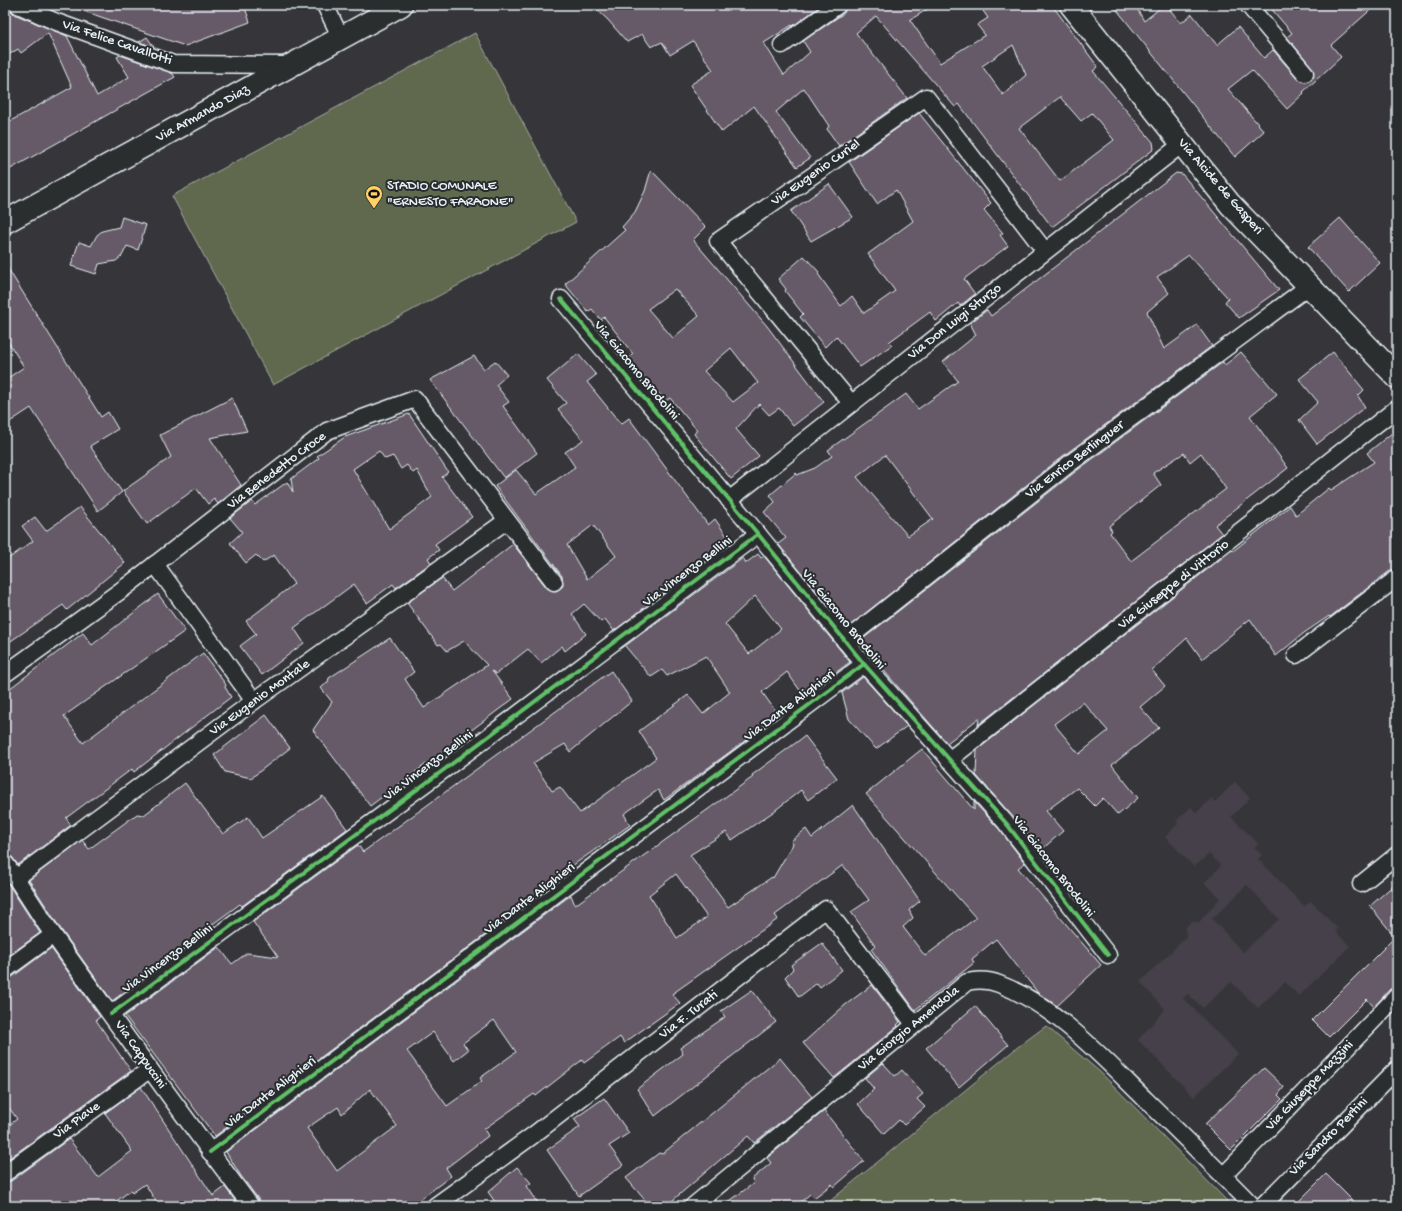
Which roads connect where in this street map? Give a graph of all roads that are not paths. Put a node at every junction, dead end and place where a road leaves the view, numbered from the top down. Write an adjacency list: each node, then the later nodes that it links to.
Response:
1 (18, 5): 8 (street, Via Felice Cavallotti)
2 (47, 5): 8 (street)
3 (325, 5): 9 (street)
4 (401, 5): 9 (street, Via Armando Diaz)
5 (838, 5): 10 (street)
6 (1071, 5): 13 (street, Via Alcide de Gasperi)
7 (1248, 5): 12 (street)
8 (54, 21): 11 (street, Via Felice Cavallotti)
9 (341, 38): 11 (street, Via Armando Diaz)
10 (782, 45)
11 (291, 65): 14 (street, Via Armando Diaz)
12 (1305, 73)
13 (1182, 144): 15 (street, Via Don Luigi Sturzo); 16 (street, Via Alcide de Gasperi)
14 (5, 222)
15 (1046, 251): 19 (street, Via Don Luigi Sturzo); 19 (street, Via Eugenio Curiel)
16 (1309, 286): 18 (street, Via Alcide de Gasperi); 27 (street, Via Enrico Berlinguer)
17 (561, 299): 21 (street, Via Giacomo Brodolini)
18 (1397, 377)
19 (851, 403): 21 (street, Via Don Luigi Sturzo)
20 (1397, 408): 32 (street, Via Giuseppe di Vittorio)
21 (729, 500): 23 (street, Via Giacomo Brodolini)
22 (506, 521): 24 (street, Via Benedetto Croce); 26 (street, Via Benedetto Croce); 31 (street, Via Eugenio Montale)
23 (758, 534): 27 (street, Via Giacomo Brodolini); 41 (street, Via Vincenzo Bellini)
24 (155, 564): 30 (street, Via Benedetto Croce); 31 (street)
25 (1397, 578): 28 (street)
26 (554, 582)
27 (845, 641): 29 (street, Via Giacomo Brodolini)
28 (1296, 654)
29 (864, 664): 32 (street, Via Giacomo Brodolini); 45 (street, Via Dante Alighieri)
30 (5, 674)
31 (254, 701): 35 (street, Via Eugenio Montale)
32 (949, 760): 38 (street, Via Giacomo Brodolini)
33 (1397, 855): 36 (street)
34 (5, 863): 35 (street, Via Cappuccini)
35 (16, 878): 37 (street, Via Cappuccini)
36 (1361, 884)
37 (53, 935): 39 (street); 41 (street, Via Cappuccini)
38 (1108, 955)
39 (5, 970)
40 (1397, 996): 47 (street, Via Giuseppe Mazzini)
41 (111, 1014): 44 (street, Via Cappuccini)
42 (914, 1024): 47 (street, Via Giorgio Amendola); 49 (street, Via F. Turati); 50 (street, Via Giorgio Amendola)
43 (1397, 1069): 52 (street, Via Sandro Pertini)
44 (149, 1070): 45 (street, Via Cappuccini); 46 (street, Via Piave)
45 (210, 1152): 48 (street, Via Cappuccini)
46 (5, 1173)
47 (1223, 1176): 51 (street, Via Giorgio Amendola)
48 (251, 1206)
49 (435, 1206)
50 (693, 1206)
51 (1254, 1206)
52 (1262, 1206)

